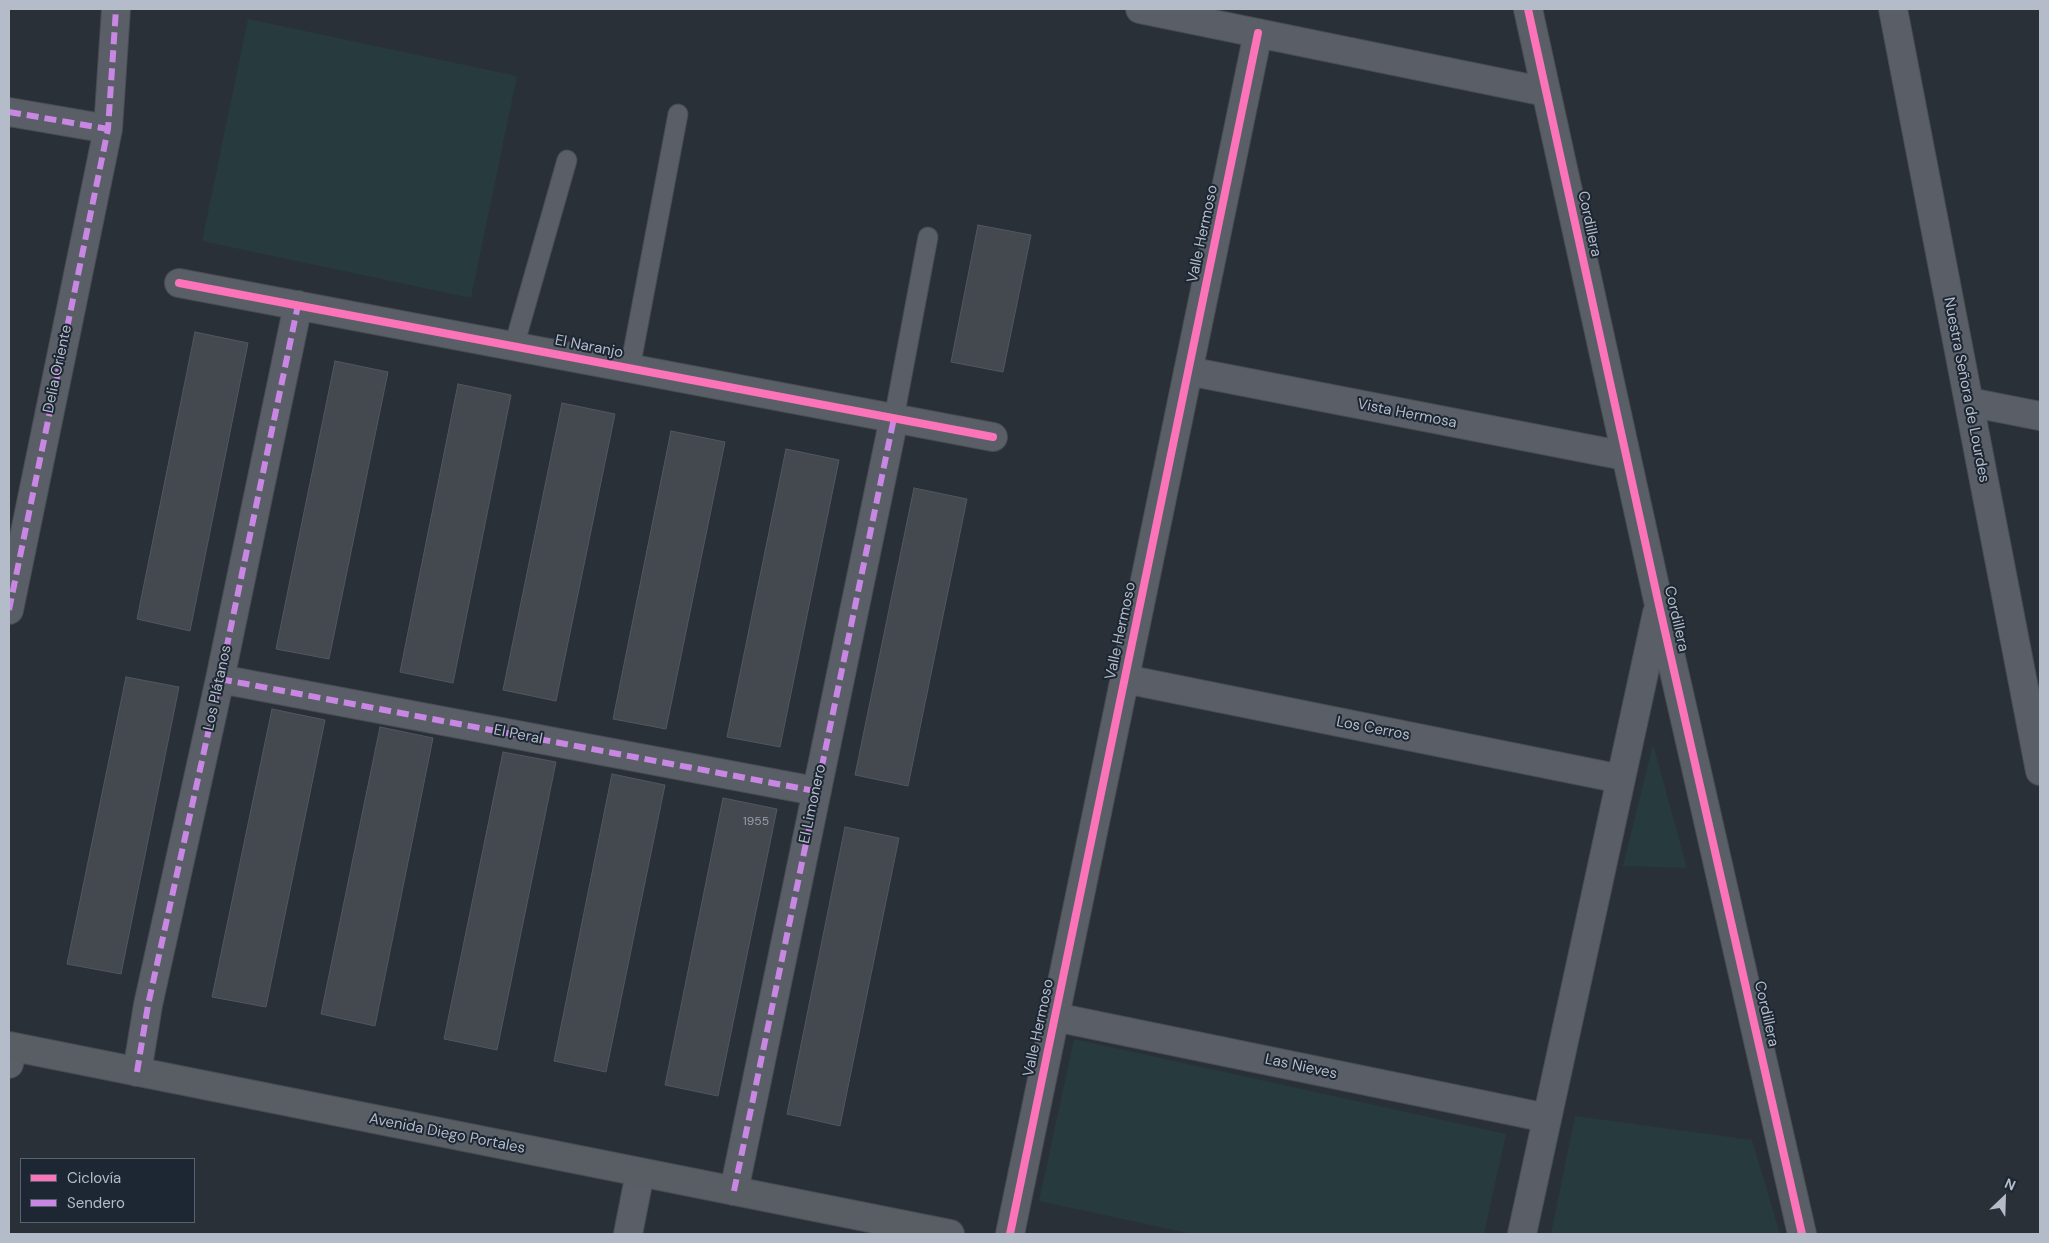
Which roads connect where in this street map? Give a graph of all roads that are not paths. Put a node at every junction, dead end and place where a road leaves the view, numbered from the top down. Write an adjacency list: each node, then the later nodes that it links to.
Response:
1 (116, 9): 9 (street, Delia Oriente)
2 (1140, 9): 5 (street)
3 (1528, 9): 6 (street, Cordillera)
4 (1893, 9): 17 (street, Nuestra Señora de Lourdes)
5 (1258, 33): 6 (street); 16 (street, Valle Hermoso)
6 (1546, 92): 21 (street, Cordillera)
7 (9, 112): 9 (street)
8 (678, 114): 15 (lane)
9 (108, 129): 23 (street, Delia Oriente)
10 (567, 160): 14 (lane)
11 (928, 238): 19 (lane)
12 (179, 283): 13 (street, El Naranjo)
13 (298, 305): 14 (street, El Naranjo); 24 (street, Los Plátanos)
14 (514, 346): 15 (street, El Naranjo)
15 (630, 368): 19 (street, El Naranjo)
16 (1188, 371): 21 (street, Vista Hermosa); 25 (street, Valle Hermoso)
17 (1969, 402): 18 (street); 26 (street, Nuestra Señora de Lourdes)
18 (2040, 416)
19 (894, 418): 20 (street, El Naranjo); 28 (street, El Limonero)
20 (993, 437)
21 (1626, 456): 22 (street, Cordillera)
22 (1659, 605): 27 (street, Cordillera); 40 (street, Cordillera)
23 (9, 610)
24 (220, 679): 28 (street, El Peral); 31 (street, Los Plátanos)
25 (1125, 679): 27 (street, Los Cerros); 29 (street, Valle Hermoso)
26 (2040, 771)
27 (1621, 779): 32 (street, Cordillera)
28 (816, 791): 34 (street, El Limonero)
29 (1055, 1017): 32 (street, Las Nieves); 38 (street, Valle Hermoso)
30 (10, 1053): 31 (main road, Avenida Diego Portales)
31 (137, 1072): 33 (main road, Avenida Diego Portales)
32 (1547, 1118): 39 (street, Cordillera)
33 (640, 1173): 34 (main road, Avenida Diego Portales); 36 (street)
34 (734, 1191): 35 (main road, Avenida Diego Portales)
35 (884, 1228): 37 (main road, Avenida Diego Portales)
36 (628, 1234)
37 (950, 1234)
38 (1010, 1234)
39 (1522, 1234)
40 (1802, 1234)

